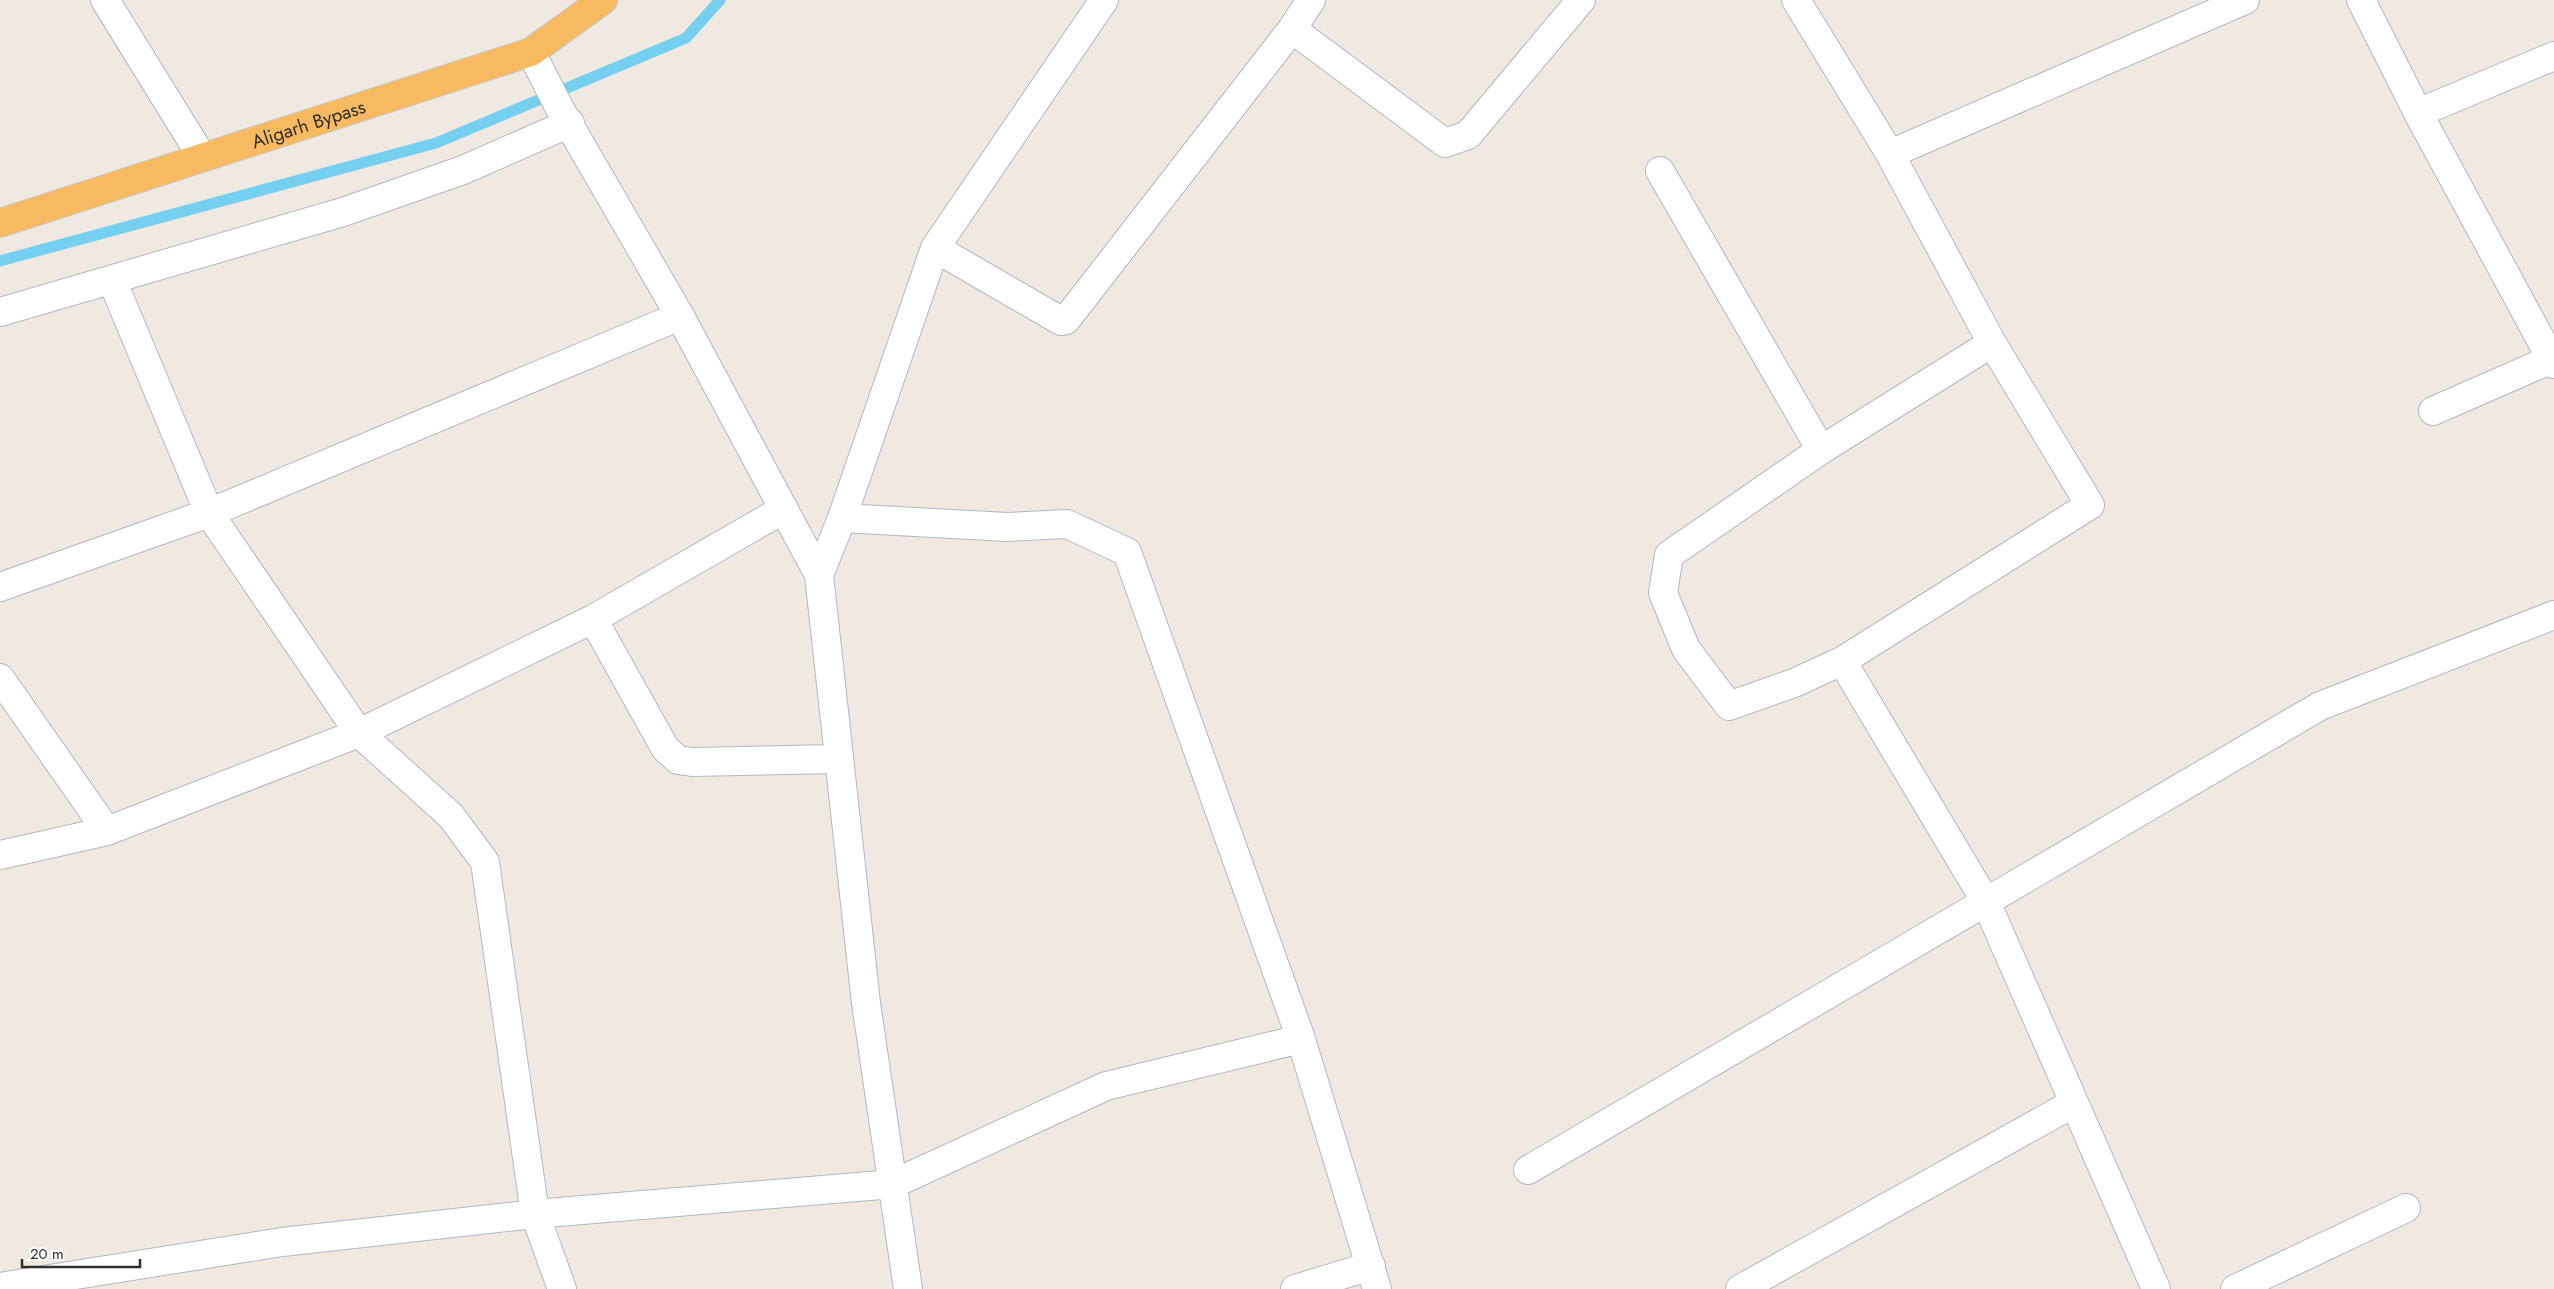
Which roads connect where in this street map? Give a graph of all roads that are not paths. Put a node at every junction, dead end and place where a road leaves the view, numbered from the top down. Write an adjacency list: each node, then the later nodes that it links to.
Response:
1 (105, 0): 15 (street)
2 (603, 0): 11 (highway, Aligarh Bypass)
3 (1104, 0): 18 (street)
4 (1311, 0): 9 (street)
5 (1581, 0): 9 (street)
6 (1796, 0): 14 (street)
7 (2245, 0): 14 (street)
8 (2361, 0): 12 (street)
9 (1292, 29): 18 (street)
10 (2554, 56): 12 (street)
11 (537, 63): 13 (street); 15 (highway, Aligarh Bypass)
12 (2418, 113): 23 (street)
13 (565, 116): 19 (street); 21 (street)
14 (1890, 154): 22 (street)
15 (202, 157): 17 (highway, Aligarh Bypass)
16 (1660, 171): 25 (street)
17 (0, 223)
18 (935, 248): 28 (street)
19 (112, 280): 20 (street); 27 (street)
20 (0, 312)
21 (680, 316): 26 (street); 27 (street)
22 (1992, 343): 25 (street); 33 (street)
23 (2553, 360): 24 (street)
24 (2433, 412)
25 (1821, 450): 33 (street)
26 (784, 509): 29 (street); 32 (street)
27 (209, 513): 30 (street); 35 (street)
28 (842, 518): 29 (street); 40 (street)
29 (820, 575): 36 (street)
30 (0, 587)
31 (2554, 615): 39 (street)
32 (593, 618): 35 (street); 36 (street)
33 (1842, 661): 39 (street)
34 (0, 678): 37 (street)
35 (359, 733): 37 (street); 45 (street)
36 (840, 759): 43 (street)
37 (107, 831): 38 (street)
38 (0, 855)
39 (1986, 902): 41 (street); 42 (street)
40 (1301, 1039): 43 (street); 46 (street)
41 (2074, 1103): 51 (street); 52 (street)
42 (1528, 1170)
43 (892, 1184): 45 (street); 49 (street)
44 (2406, 1208): 53 (street)
45 (535, 1214): 47 (street); 48 (street)
46 (1374, 1278): 50 (street)
47 (0, 1287)
48 (562, 1289)
49 (908, 1289)
50 (1295, 1289)
51 (1740, 1289)
52 (2156, 1289)
53 (2234, 1289)

